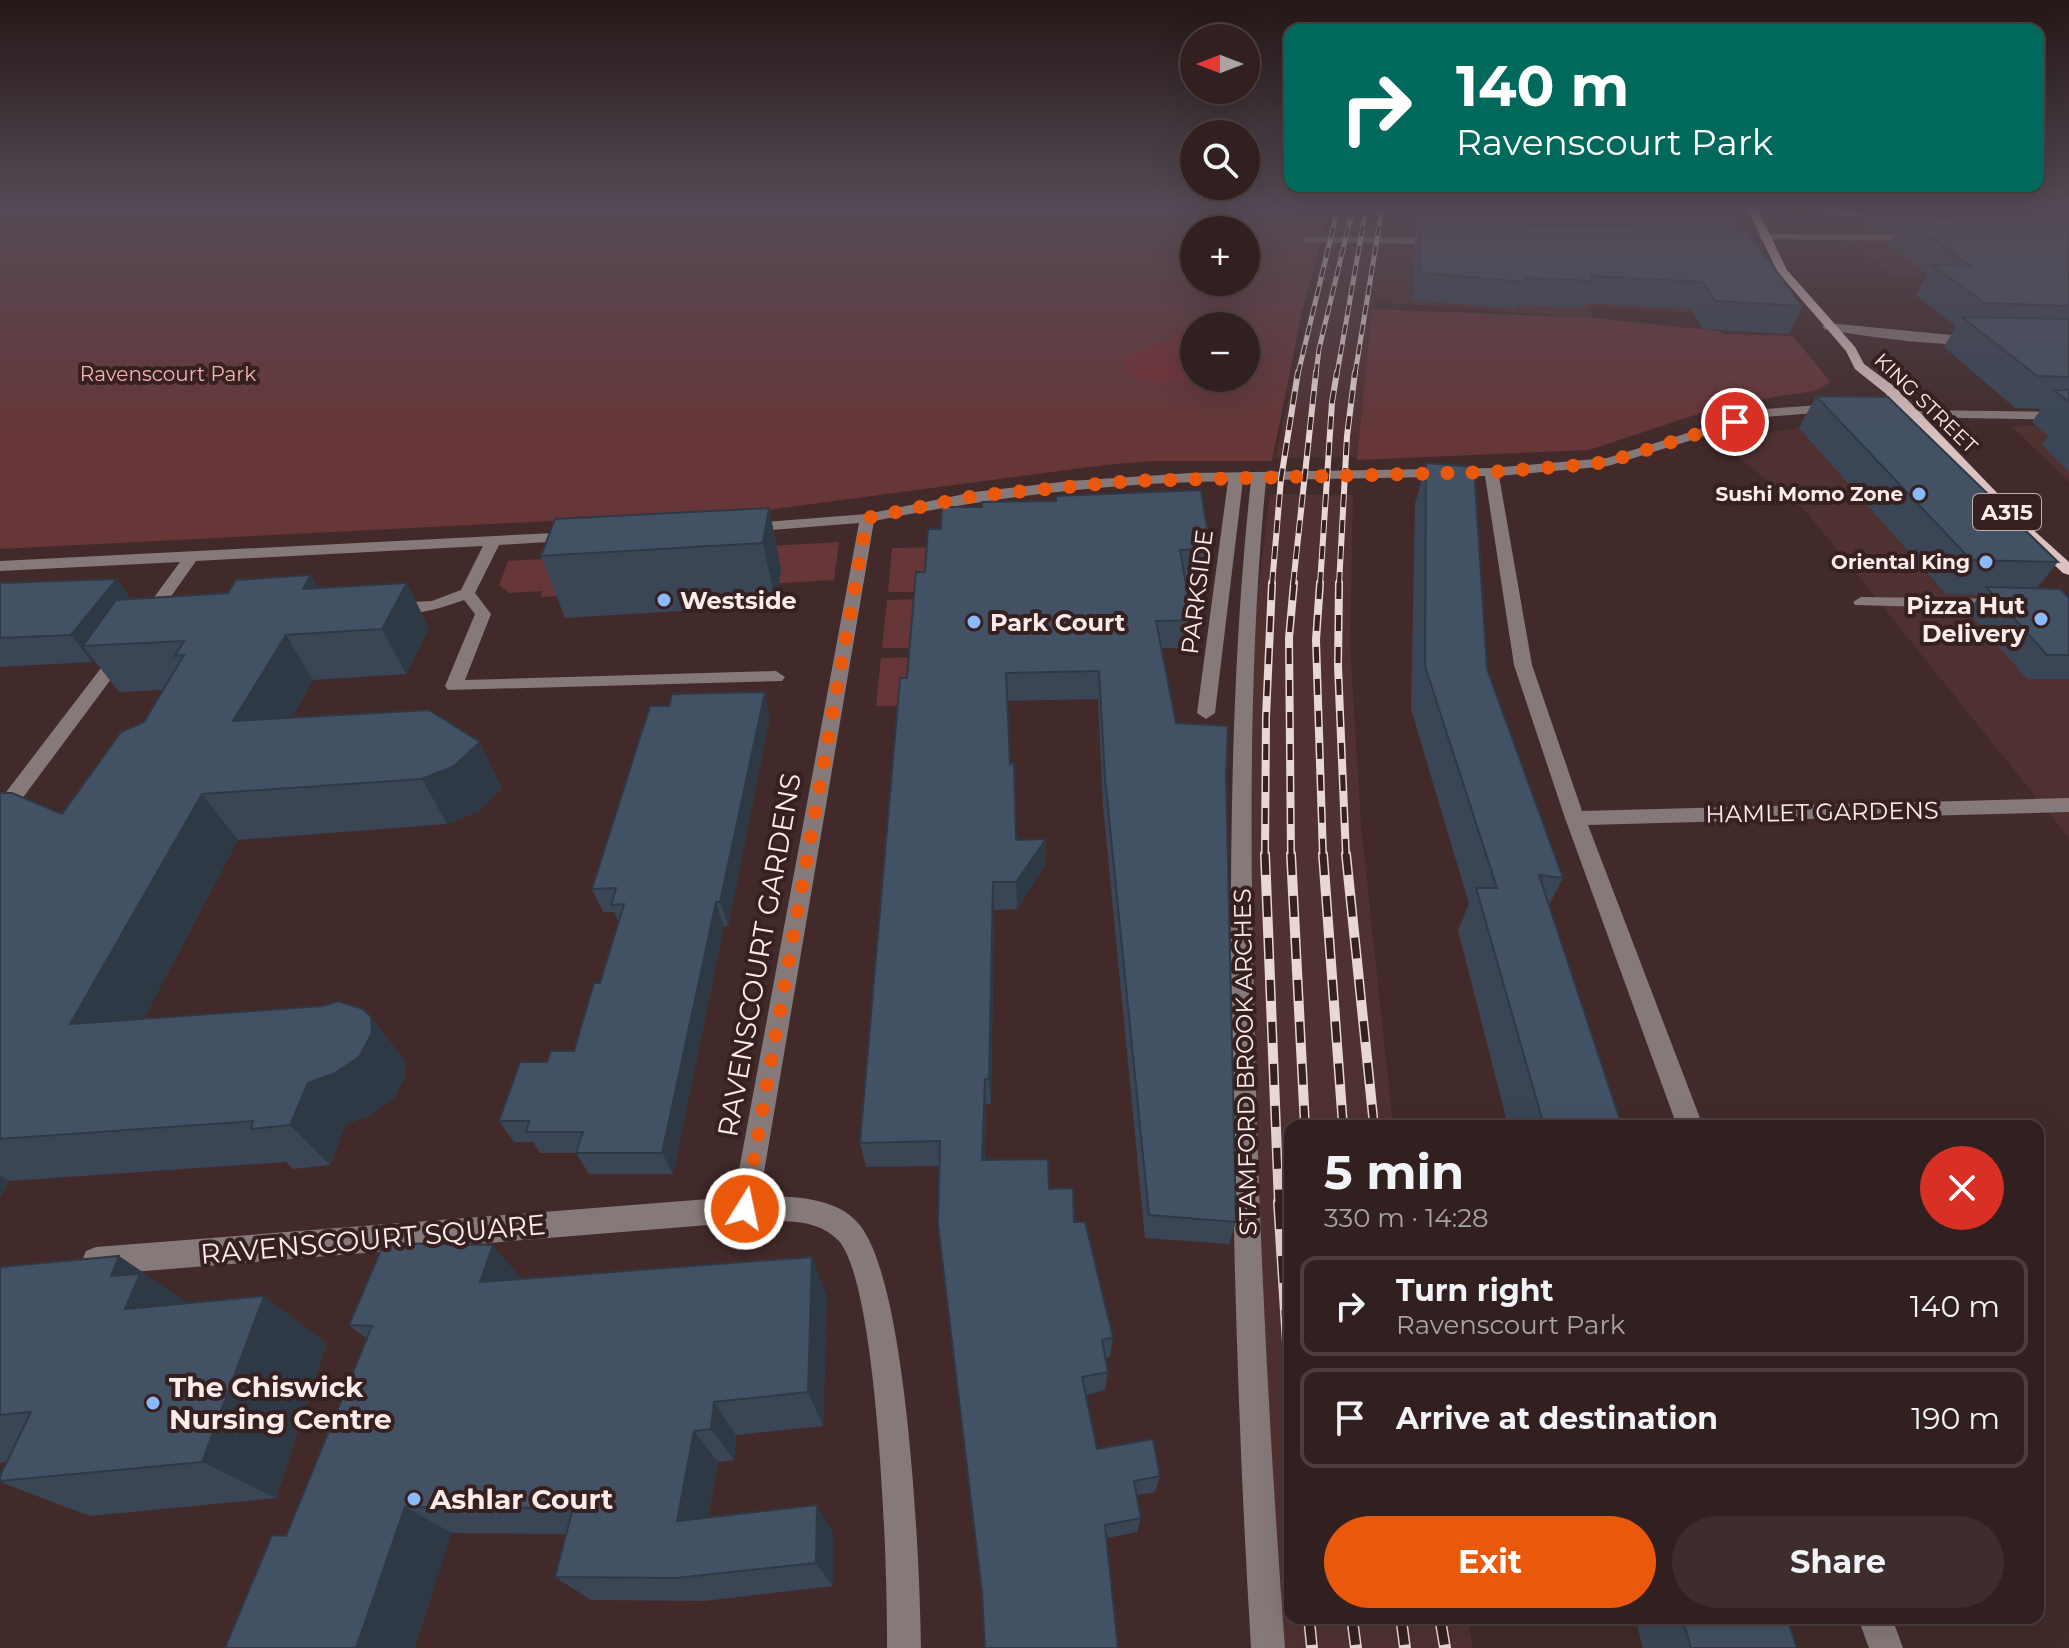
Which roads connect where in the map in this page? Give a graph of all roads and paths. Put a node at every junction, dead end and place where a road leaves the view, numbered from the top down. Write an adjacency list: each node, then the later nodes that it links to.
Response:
1 (1794, 285): 2 (main road, KING STREET / A315)
2 (1828, 327): 3 (street); 6 (main road, KING STREET / A315)
3 (1982, 341)
4 (1846, 407): 8 (street)
5 (1884, 407): 6 (street)
6 (1910, 410): 7 (street); 16 (main road, KING STREET / A315)
7 (2069, 416)
8 (1491, 472): 9 (street); 27 (street)
9 (1247, 476): 10 (street); 24 (street, PARKSIDE); 33 (street, STAMFORD BROOK ARCHES)
10 (867, 518): 11 (street); 29 (street, RAVENSCOURT GARDENS)
11 (736, 528)
12 (584, 536): 13 (street)
13 (493, 542): 14 (street); 17 (street)
14 (191, 557): 15 (street); 22 (street)
15 (0, 566)
16 (2069, 570)
17 (467, 593): 20 (street); 23 (street)
18 (1861, 602): 19 (street)
19 (2024, 604)
20 (372, 609)
21 (172, 621): 22 (street)
22 (137, 632): 26 (street)
23 (776, 677)
24 (1206, 713)
25 (2069, 805): 27 (street, HAMLET GARDENS)
26 (0, 814)
27 (1575, 818): 28 (street)
28 (1688, 1120)
29 (745, 1209): 30 (street, RAVENSCOURT SQUARE); 32 (street)
30 (64, 1263)
31 (1877, 1624): 34 (street)
32 (904, 1648)
33 (1268, 1648)
34 (1886, 1648)

